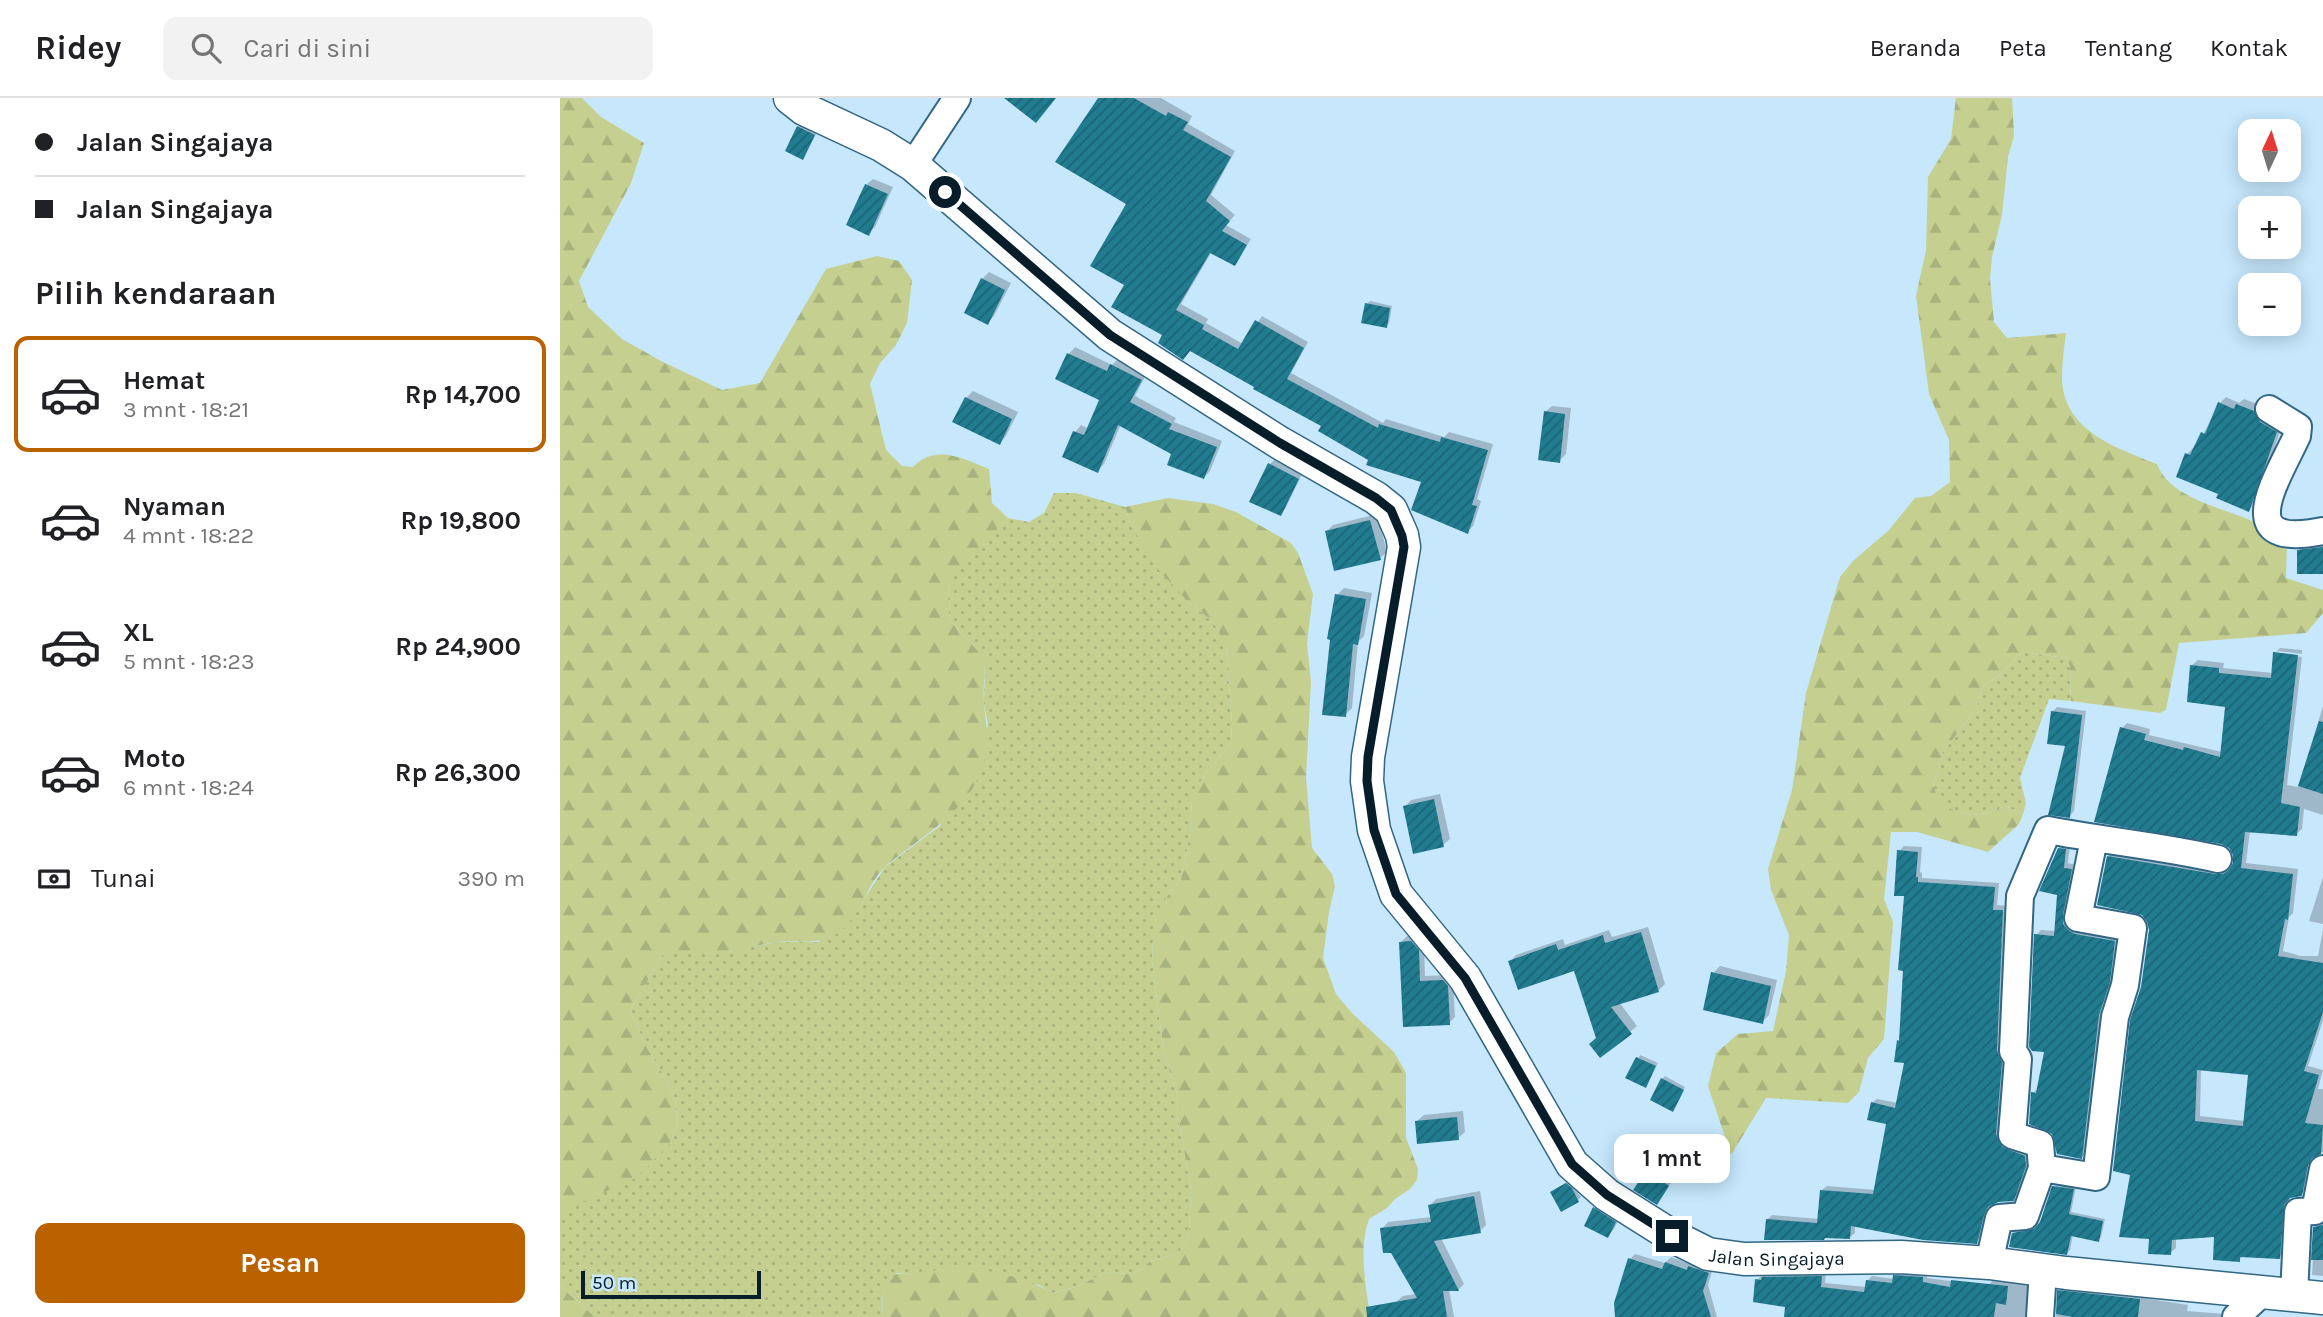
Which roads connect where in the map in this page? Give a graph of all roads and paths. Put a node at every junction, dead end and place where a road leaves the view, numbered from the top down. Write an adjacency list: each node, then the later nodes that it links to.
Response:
1 (790, 98): 3 (street, Jalan Singajaya)
2 (957, 98): 3 (street)
3 (913, 165): 10 (street, Jalan Singajaya)
4 (2269, 410): 5 (street)
5 (2323, 531)
6 (2094, 839): 7 (street); 8 (street); 8 (street)
7 (2218, 859)
8 (2042, 1168): 10 (street)
9 (2323, 1169): 12 (street)
10 (1989, 1263): 11 (street, Jalan Singajaya)
11 (2043, 1270): 12 (street, Jalan Singajaya); 13 (street)
12 (2294, 1295): 14 (street)
13 (2040, 1317)
14 (2236, 1317)

